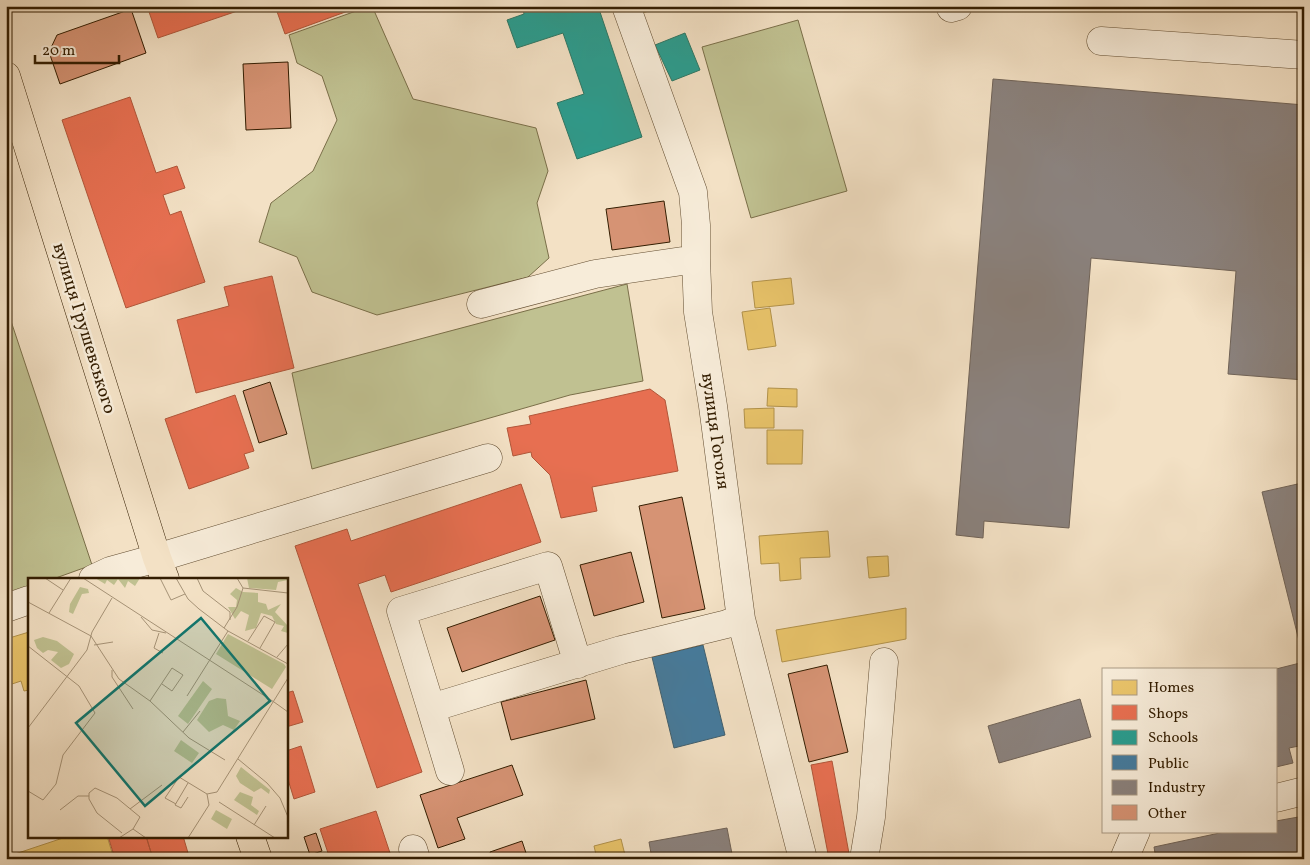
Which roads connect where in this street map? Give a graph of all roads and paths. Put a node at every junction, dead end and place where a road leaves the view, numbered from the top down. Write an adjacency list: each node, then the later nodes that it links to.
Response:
1 (626, 6): 7 (street, вулиця Гоголя)
2 (950, 6): 3 (street)
3 (958, 6)
4 (1101, 40): 5 (street)
5 (1304, 55)
6 (6, 76): 10 (main road, вулиця Грушевського)
7 (696, 259): 8 (street); 14 (street, вулиця Гоголя)
8 (481, 304)
9 (488, 458): 10 (street)
10 (161, 569): 11 (street)
11 (95, 578)
12 (28, 600): 13 (street)
13 (6, 608)
14 (741, 619): 16 (street); 24 (street, вулиця Гоголя)
15 (884, 662): 25 (street)
16 (578, 664): 17 (street); 17 (street)
17 (430, 708): 18 (street)
18 (450, 771)
19 (1304, 791): 20 (street)
20 (1278, 798)
21 (1136, 832): 26 (street)
22 (251, 838): 23 (main road)
23 (258, 859)
24 (803, 859)
25 (864, 859)
26 (1124, 859)

